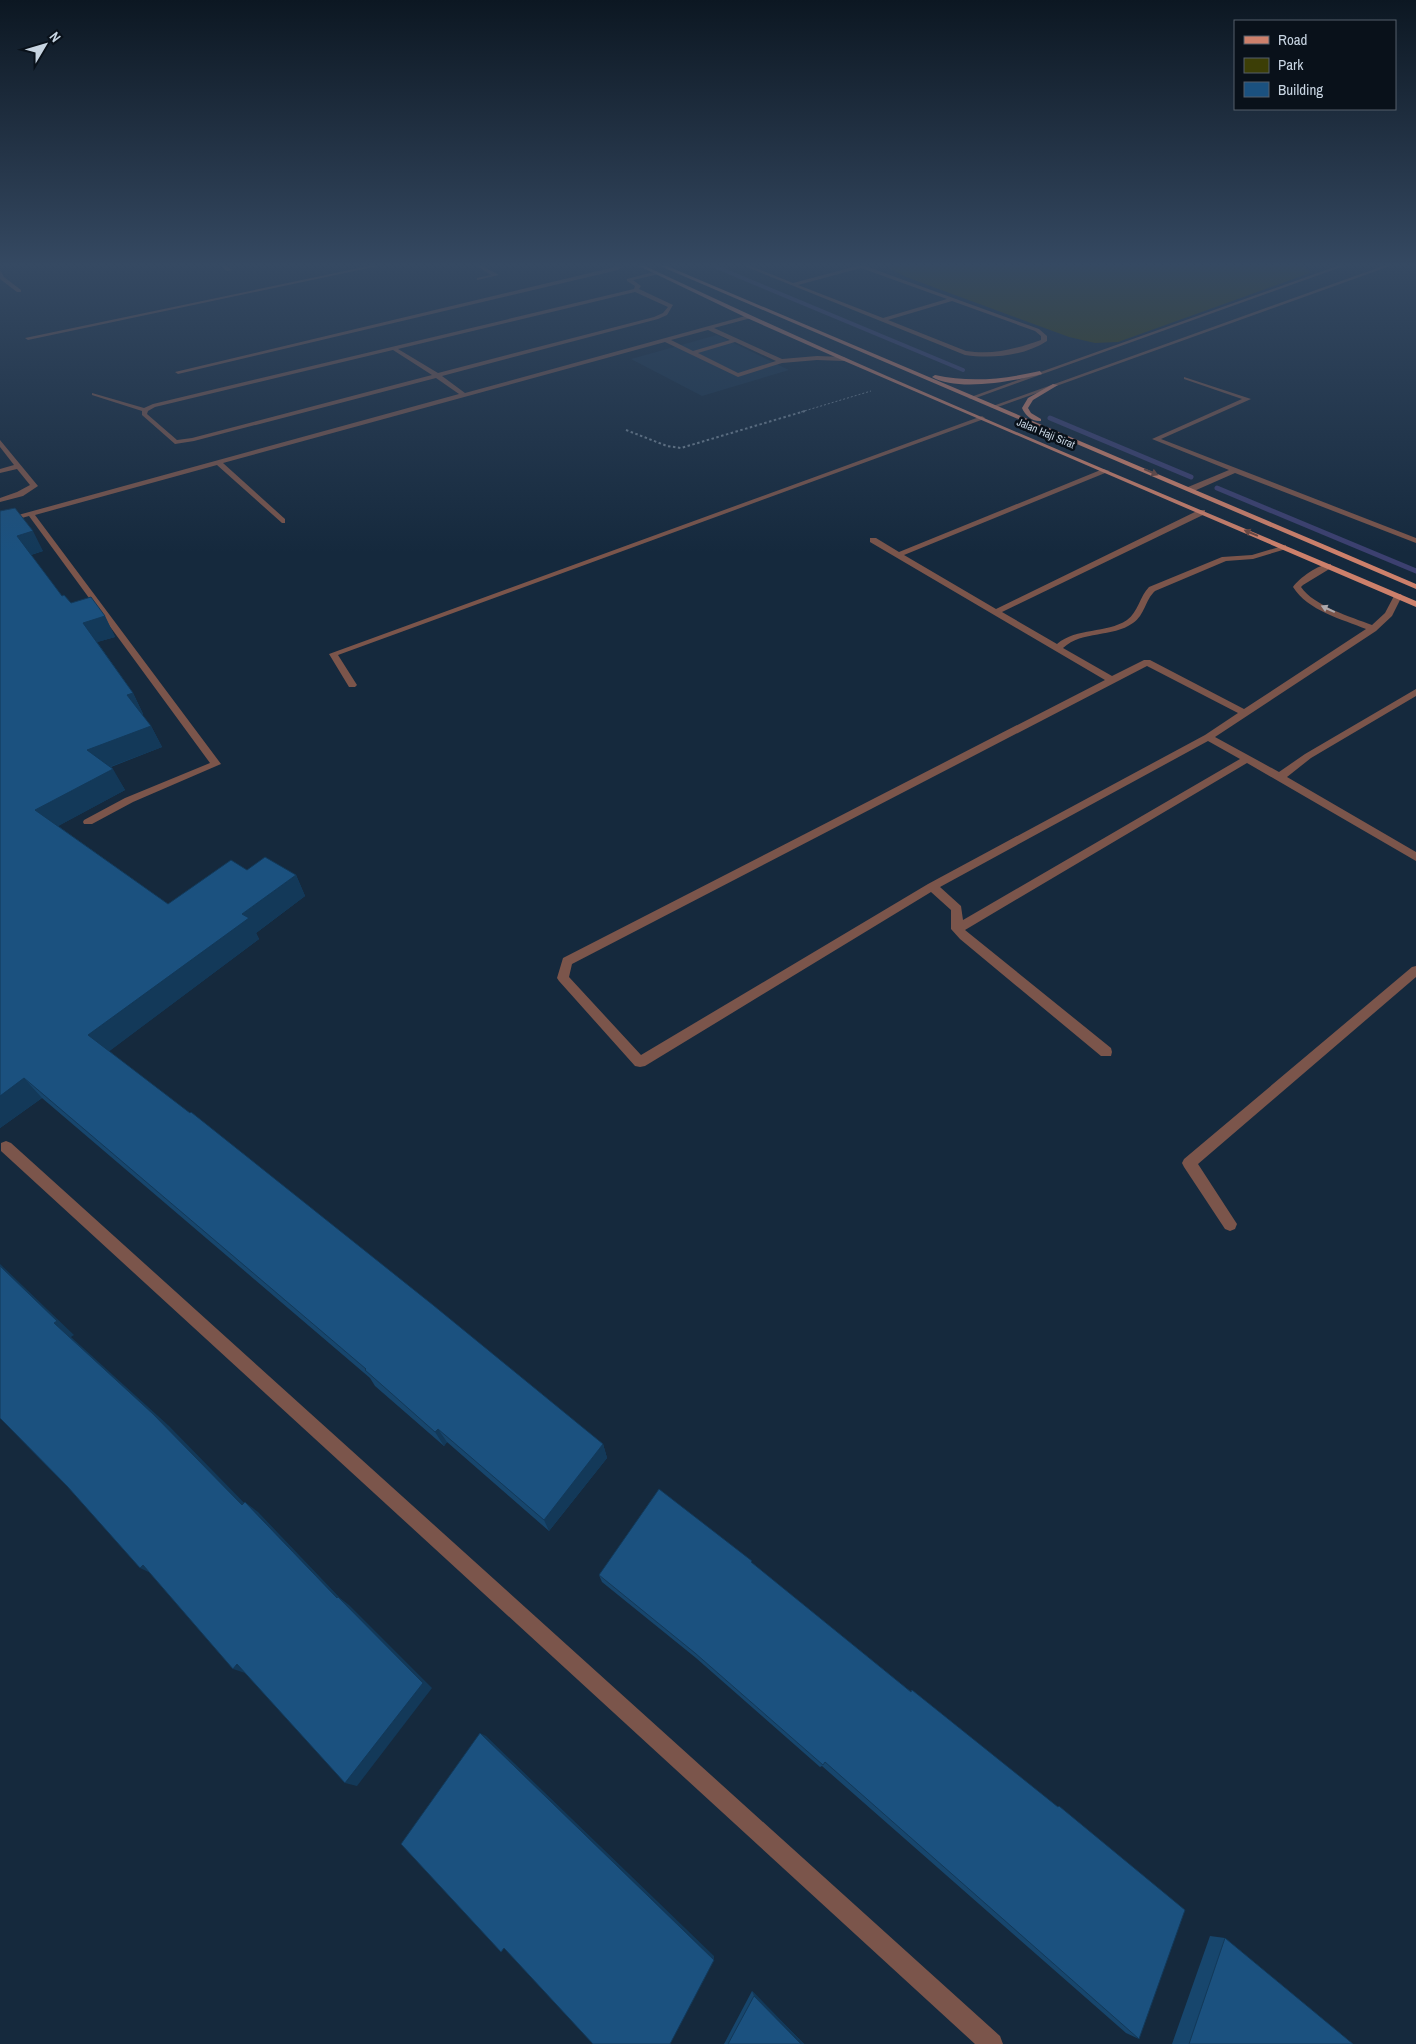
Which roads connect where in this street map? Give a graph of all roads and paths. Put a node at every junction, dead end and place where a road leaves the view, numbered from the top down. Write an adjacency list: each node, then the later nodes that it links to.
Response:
1 (223, 361): 13 (street)
2 (339, 361): 24 (street)
3 (415, 361): 15 (street)
4 (493, 361): 15 (street)
5 (587, 361): 20 (street)
6 (710, 361): 7 (street)
7 (780, 361)
8 (850, 361): 17 (main road, Jalan Haji Sirat)
9 (886, 361): 21 (main road, Jalan Haji Sirat)
10 (898, 361): 14 (main road)
11 (1072, 361): 14 (street)
12 (1120, 361): 18 (street)
13 (178, 372)
14 (1040, 373): 21 (street)
15 (438, 376): 20 (street); 24 (street)
16 (1186, 378): 33 (street)
17 (898, 382): 22 (main road); 25 (main road, Jalan Haji Sirat); 26 (path)
18 (1054, 385): 23 (street); 28 (main road)
19 (94, 394): 24 (street)
20 (464, 395): 29 (street)
21 (971, 398): 22 (main road); 23 (main road, Jalan Haji Sirat)
22 (973, 406): 23 (main road); 37 (main road)
23 (993, 407): 28 (main road, Jalan Haji Sirat)
24 (145, 410)
25 (982, 418): 32 (main road, Jalan Haji Sirat); 53 (street)
26 (626, 430)
27 (1, 444): 30 (street)
28 (1122, 460): 34 (main road, Jalan Haji Sirat, one-way to 34)
29 (218, 462): 38 (street); 39 (street)
30 (19, 466): 31 (street); 35 (street)
31 (0, 471)
32 (1106, 471): 37 (main road, Jalan Haji Sirat); 44 (street)
33 (1233, 471): 34 (street); 42 (street)
34 (1191, 490): 36 (main road, Jalan Haji Sirat)
35 (0, 500)
36 (1232, 507): 46 (main road, Jalan Haji Sirat); 47 (main road)
37 (1202, 512): 43 (main road, Jalan Haji Sirat, one-way to 37); 49 (street)
38 (30, 513): 40 (street); 59 (street)
39 (282, 520)
40 (0, 522)
41 (874, 540): 44 (street)
42 (1416, 542)
43 (1283, 547): 45 (main road, Jalan Haji Sirat); 51 (street)
44 (898, 555): 49 (street)
45 (1328, 566): 47 (main road, Jalan Haji Sirat); 50 (street, one-way to 45)
46 (1416, 587)
47 (1398, 596): 48 (main road, Jalan Haji Sirat); 50 (street)
48 (1416, 604)
49 (996, 612): 51 (street)
50 (1373, 629): 55 (street)
51 (1058, 648): 52 (street)
52 (1113, 681): 55 (street); 61 (street)
53 (352, 684)
54 (1416, 692): 58 (street)
55 (1244, 713): 56 (street)
56 (1208, 737): 57 (street); 61 (street)
57 (1247, 759): 58 (street); 62 (street)
58 (1280, 777): 60 (street)
59 (88, 822)
60 (1416, 857)
61 (932, 887): 62 (street)
62 (957, 929): 64 (street)
63 (1416, 970): 66 (street)
64 (1106, 1052)
65 (6, 1147): 67 (street)
66 (1230, 1224)
67 (992, 2044)

